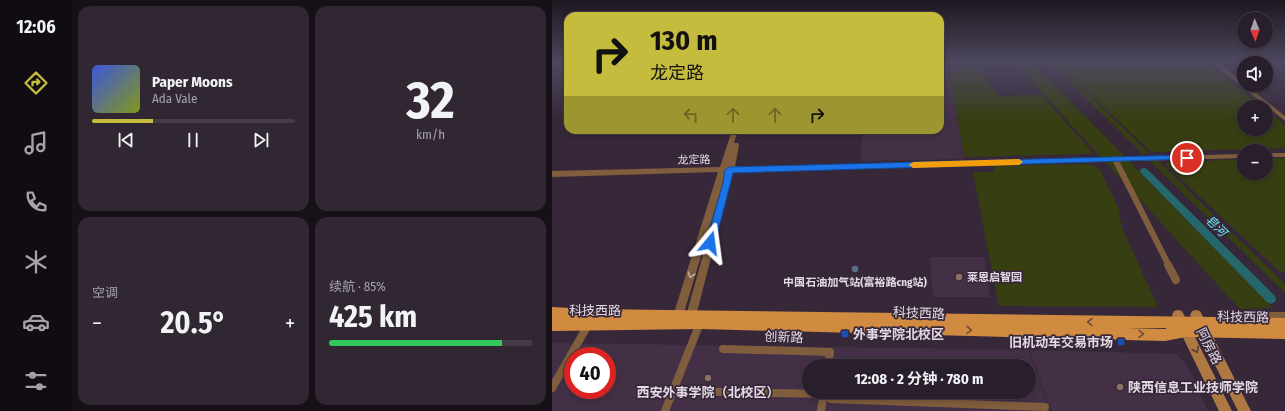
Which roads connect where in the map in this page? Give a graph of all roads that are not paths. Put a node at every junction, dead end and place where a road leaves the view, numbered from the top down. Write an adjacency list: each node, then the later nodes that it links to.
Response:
1 (1238, 81): 4 (street)
2 (1255, 92): 3 (street)
3 (1285, 115)
4 (1285, 119)
5 (734, 134): 11 (street)
6 (738, 134): 11 (street)
7 (1273, 155): 8 (street)
8 (1285, 155)
9 (1237, 156): 10 (street, 龙定路)
10 (1115, 160): 11 (street, 龙定路); 13 (street)
11 (726, 170): 12 (street, 龙定路); 15 (street, one-way to 15); 17 (street)
12 (552, 174)
13 (1176, 280)
14 (552, 313): 15 (main road, 科技西路)
15 (678, 316): 17 (main road, 科技西路)
16 (1285, 316): 20 (street)
17 (696, 320): 18 (main road, 科技西路); 22 (main road, 科技西路); 27 (street)
18 (1182, 323): 19 (main road, 科技西路); 34 (main road, 阿房路, one-way to 34)
19 (1200, 323): 20 (main road, 科技西路); 23 (main road, 科技西路); 35 (main road, 阿房路)
20 (1257, 324): 23 (main road, 科技西路)
21 (552, 325): 22 (main road, 科技西路)
22 (588, 325): 26 (street)
23 (1283, 332)
24 (723, 349): 25 (street, 创新路)
25 (829, 359)
26 (552, 388)
27 (673, 391): 28 (street); 32 (street)
28 (802, 393)
29 (823, 399): 33 (street)
30 (831, 399): 31 (street)
31 (1045, 407)
32 (665, 411)
33 (822, 411)
34 (1226, 411)
35 (1245, 411)

